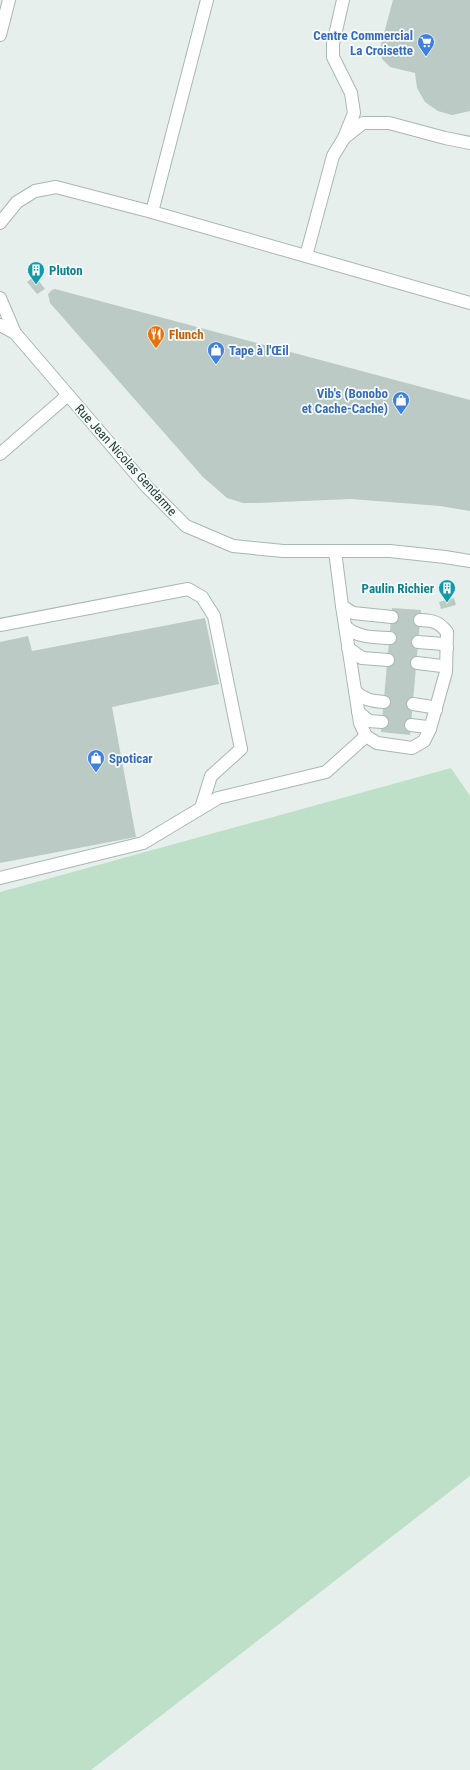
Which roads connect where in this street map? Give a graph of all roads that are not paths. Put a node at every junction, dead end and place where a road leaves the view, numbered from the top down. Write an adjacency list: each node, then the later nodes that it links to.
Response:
1 (9, 0): 4 (street)
2 (207, 0): 7 (street)
3 (343, 0): 5 (street)
4 (0, 35)
5 (344, 138): 6 (street); 9 (street)
6 (470, 143)
7 (152, 212): 8 (street); 9 (street)
8 (0, 223)
9 (306, 256): 11 (street)
10 (0, 298): 13 (street)
11 (470, 303)
12 (0, 324): 13 (street, Rue Jean Nicolas Gendarme)
13 (15, 333): 14 (street, Rue Jean Nicolas Gendarme)
14 (68, 395): 15 (street); 16 (street, Rue Jean Nicolas Gendarme)
15 (0, 454)
16 (335, 551): 17 (street, Rue Jean Nicolas Gendarme); 18 (street)
17 (470, 561)
18 (342, 606): 19 (street); 22 (street)
19 (392, 616)
20 (420, 620): 26 (street)
21 (0, 625): 39 (street)
22 (345, 626): 23 (street); 25 (street)
23 (390, 638)
24 (418, 642): 26 (street)
25 (348, 648): 27 (street); 30 (street)
26 (446, 648): 29 (street)
27 (388, 660)
28 (416, 663): 29 (street)
29 (446, 669): 33 (street)
30 (355, 691): 31 (street); 34 (street)
31 (384, 702)
32 (413, 704): 33 (street)
33 (436, 710): 37 (street)
34 (358, 712): 35 (street); 38 (street)
35 (382, 722)
36 (411, 725): 37 (street)
37 (430, 729): 38 (street)
38 (366, 736): 39 (street)
39 (201, 808): 40 (street)
40 (0, 878)

